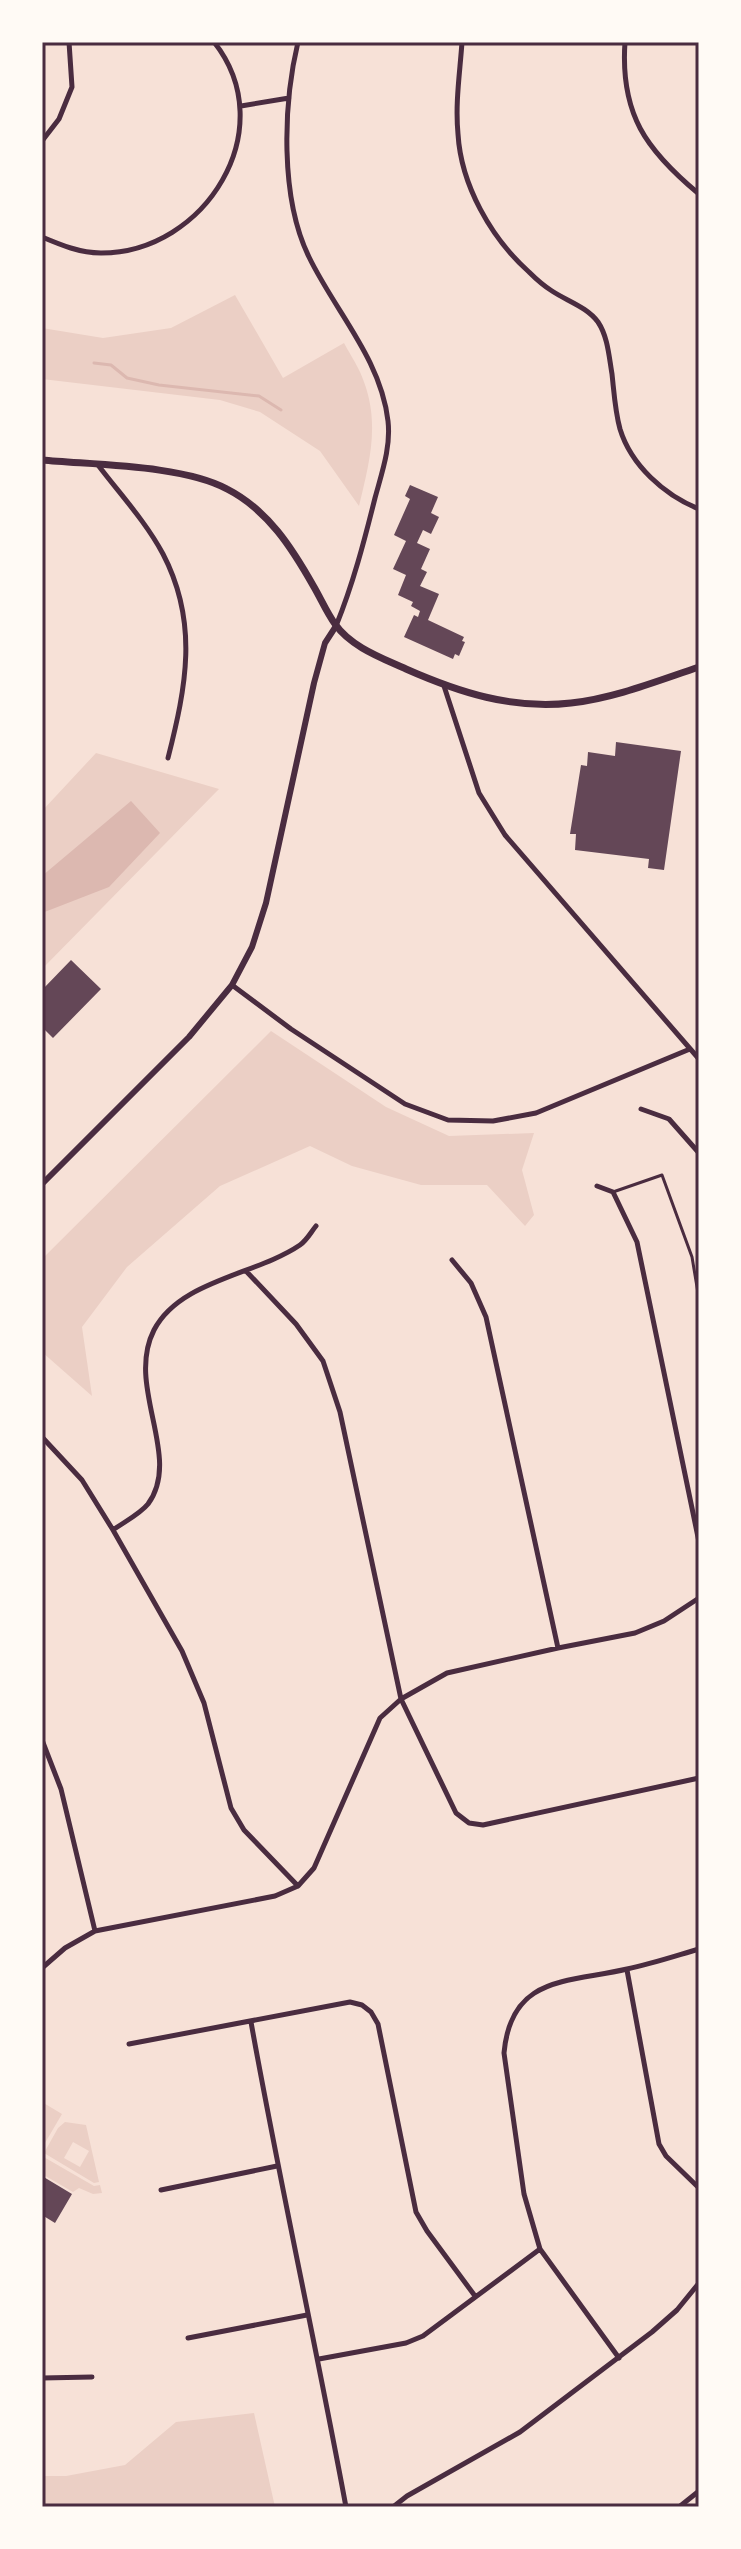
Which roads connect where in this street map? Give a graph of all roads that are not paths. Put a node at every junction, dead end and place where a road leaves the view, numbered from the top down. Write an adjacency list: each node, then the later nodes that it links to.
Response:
1 (69, 42): 8 (street)
2 (214, 42): 7 (street)
3 (298, 42): 6 (street)
4 (462, 42): 13 (street)
5 (625, 42): 9 (street)
6 (289, 98): 7 (street); 14 (street)
7 (241, 106): 10 (street)
8 (42, 141)
9 (699, 194)
10 (42, 237)
11 (42, 460): 12 (main road)
12 (98, 465): 14 (main road); 17 (street)
13 (699, 509)
14 (336, 626): 16 (main road); 18 (street)
15 (699, 667): 16 (main road)
16 (444, 686): 19 (street)
17 (168, 758)
18 (232, 985): 19 (street); 23 (street)
19 (690, 1049): 20 (street)
20 (699, 1059)
21 (641, 1109): 22 (street)
22 (699, 1153)
23 (42, 1184)
24 (597, 1186): 25 (street)
25 (613, 1192): 29 (lane); 32 (street)
26 (316, 1226): 28 (street)
27 (452, 1260): 34 (street)
28 (246, 1271): 31 (street); 35 (street)
29 (699, 1299)
30 (42, 1437): 31 (street)
31 (113, 1530): 38 (street)
32 (699, 1542)
33 (699, 1598): 34 (street)
34 (558, 1648): 35 (street)
35 (401, 1699): 37 (street); 38 (street)
36 (42, 1740): 39 (street)
37 (699, 1778)
38 (298, 1886): 39 (street)
39 (95, 1931): 41 (street)
40 (699, 1949): 42 (street)
41 (42, 1968)
42 (627, 1970): 46 (street); 48 (street)
43 (251, 2022): 44 (street); 45 (street); 50 (street)
44 (129, 2044)
45 (277, 2166): 47 (street); 51 (street)
46 (699, 2188)
47 (161, 2190)
48 (540, 2249): 50 (street); 53 (street)
49 (699, 2283): 53 (street)
50 (475, 2296): 54 (street)
51 (307, 2315): 52 (street); 54 (street)
52 (188, 2338)
53 (619, 2358): 59 (street)
54 (319, 2359): 58 (street)
55 (92, 2377): 56 (street)
56 (42, 2378)
57 (699, 2491): 60 (street)
58 (346, 2507)
59 (393, 2507)
60 (679, 2507)

